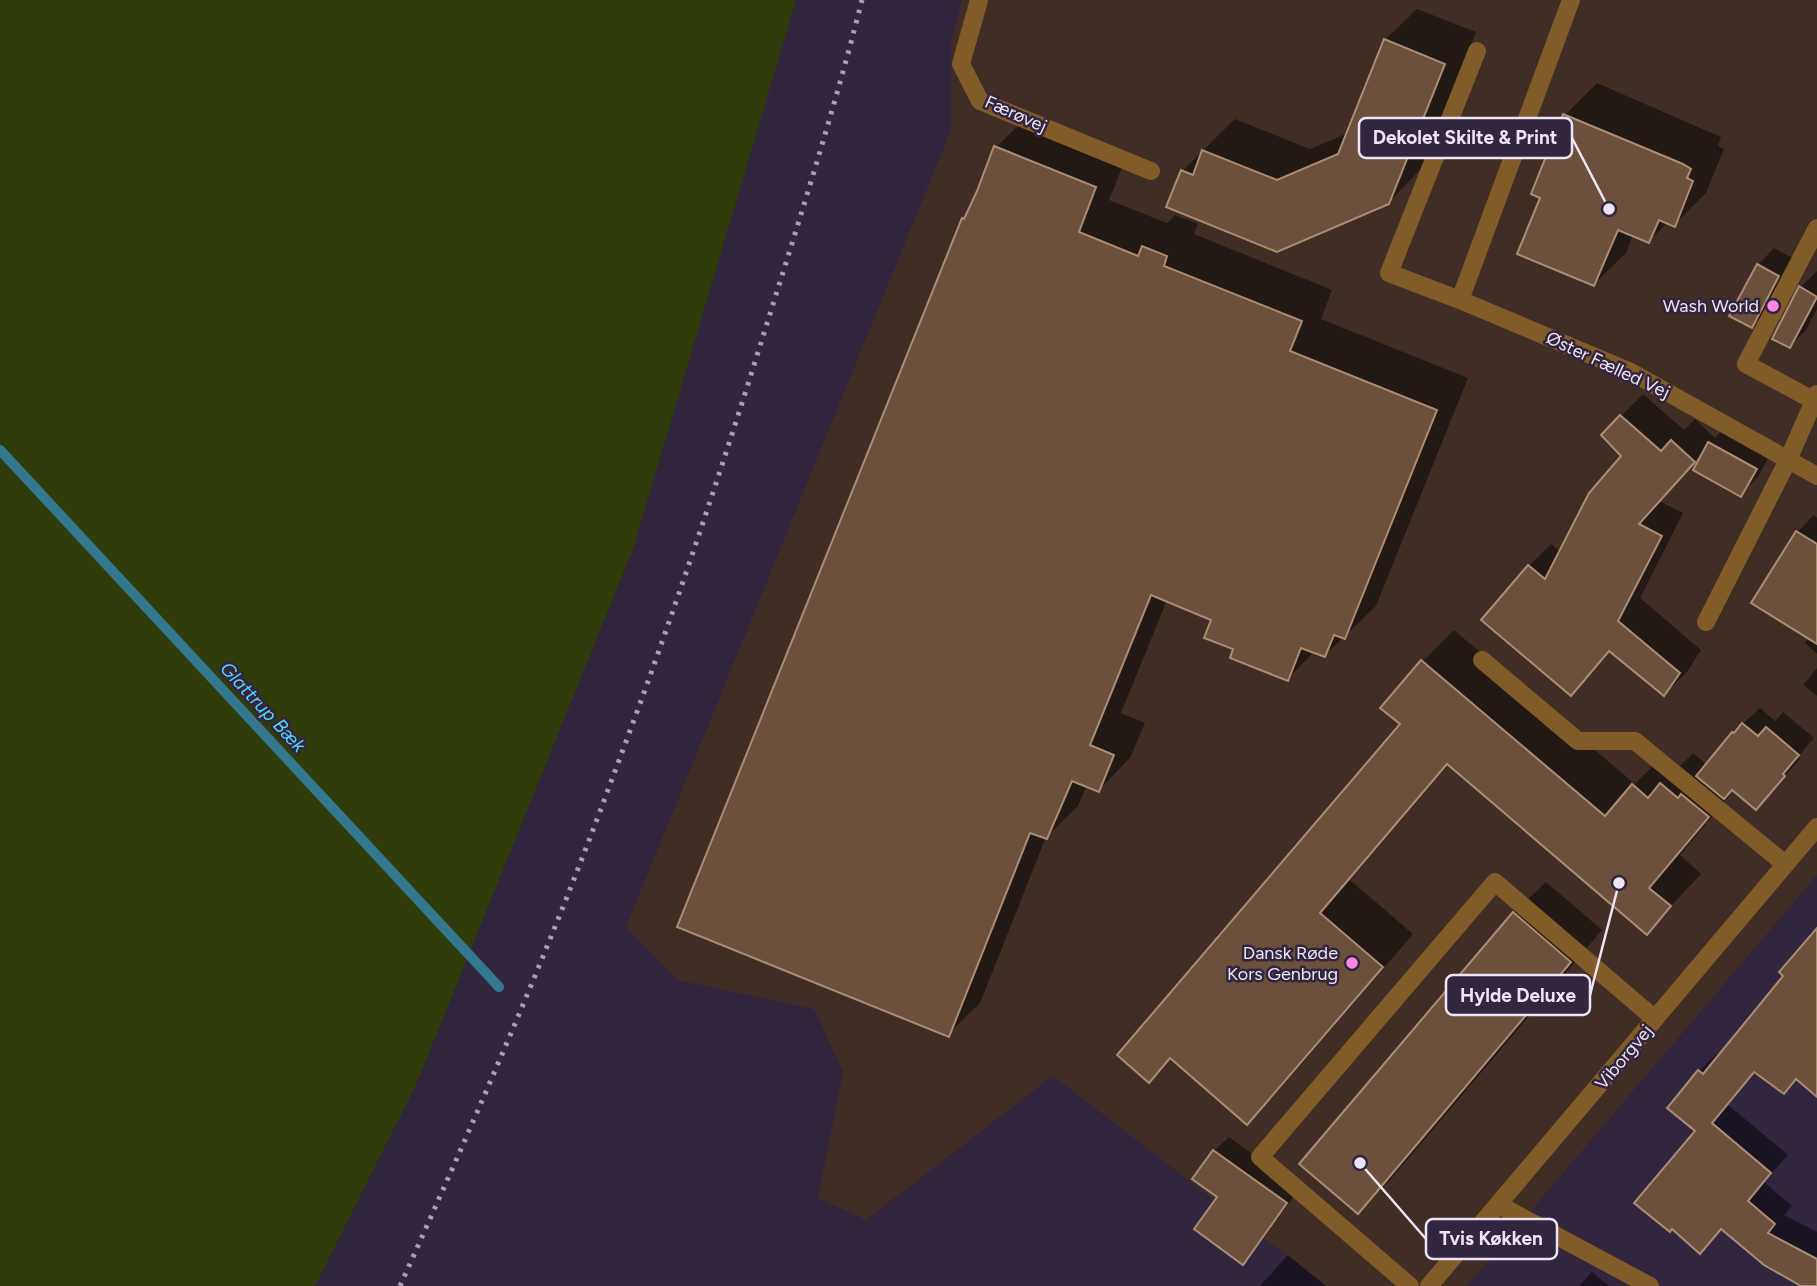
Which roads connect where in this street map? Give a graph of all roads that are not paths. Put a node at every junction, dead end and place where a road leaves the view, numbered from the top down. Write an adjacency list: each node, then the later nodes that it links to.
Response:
1 (979, 0): 4 (street, Færøvej)
2 (1571, 0): 6 (street)
3 (1478, 51): 6 (street, Øster Fælled Vej)
4 (1151, 171)
5 (1817, 228): 7 (street)
6 (1460, 300): 8 (street, Øster Fælled Vej)
7 (1815, 397): 8 (street)
8 (1788, 460): 9 (street, Øster Fælled Vej); 10 (street)
9 (1817, 476)
10 (1706, 622)
11 (1482, 660): 13 (street)
12 (1817, 827): 13 (street, Viborgvej)
13 (1785, 864): 14 (street, Viborgvej)
14 (1656, 1019): 15 (street, Viborgvej); 16 (street)
15 (1499, 1205): 17 (street, Viborgvej); 18 (street)
16 (1410, 1286)
17 (1429, 1286)
18 (1650, 1286)

